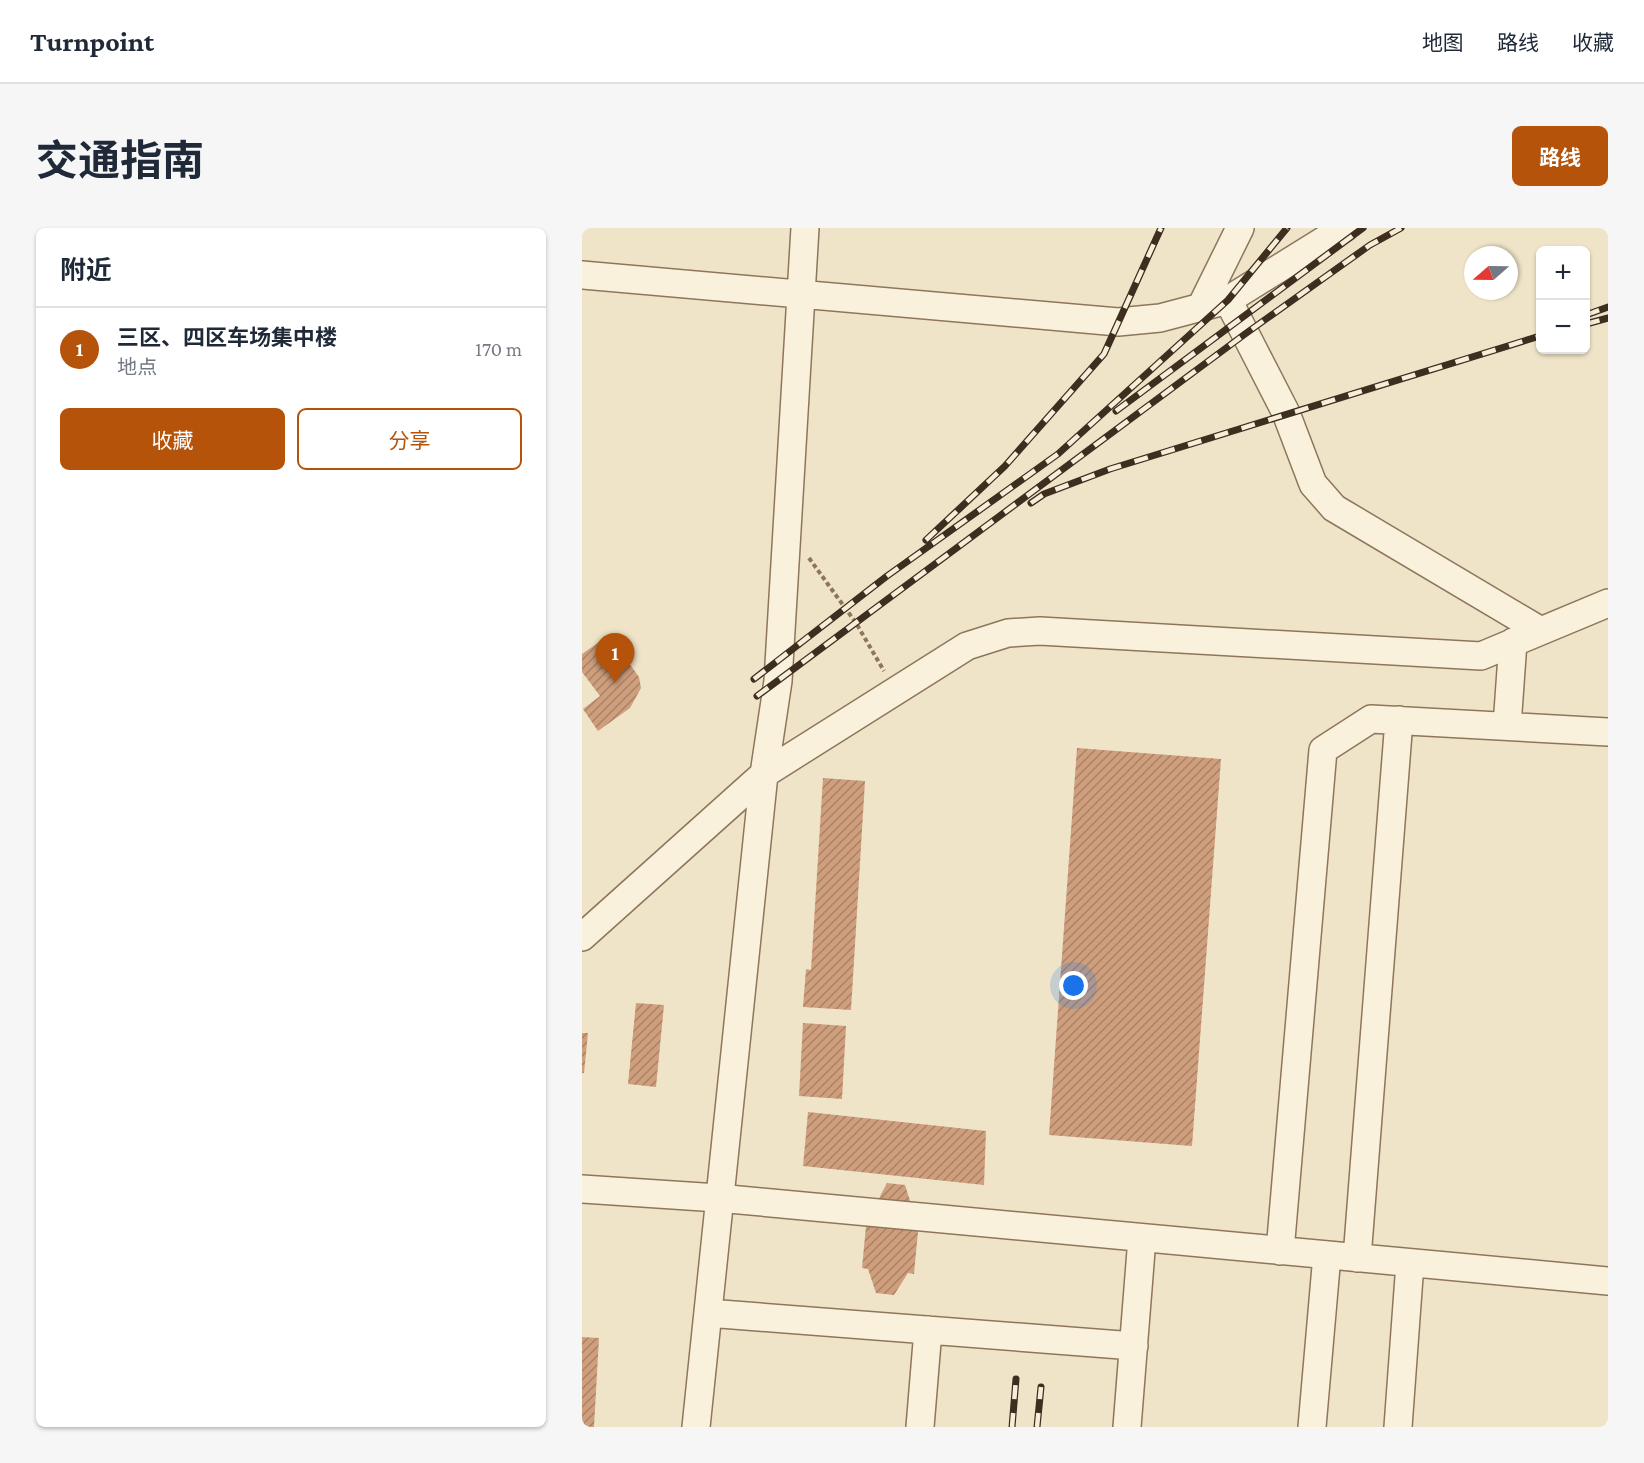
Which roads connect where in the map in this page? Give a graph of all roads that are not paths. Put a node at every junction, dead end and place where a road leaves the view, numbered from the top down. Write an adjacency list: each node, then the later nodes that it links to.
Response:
1 (805, 228): 5 (street)
2 (1240, 228): 7 (street)
3 (1344, 228): 6 (street)
4 (582, 275): 5 (street)
5 (800, 294): 7 (street); 14 (street)
6 (1228, 300): 7 (street); 9 (street)
7 (1201, 307)
8 (1608, 603): 9 (street)
9 (1541, 631): 10 (street)
10 (1513, 642): 12 (street); 14 (street)
11 (1400, 720): 12 (street); 19 (street); 21 (street)
12 (1507, 726): 13 (street)
13 (1608, 732)
14 (764, 774): 15 (street); 17 (street)
15 (582, 937)
16 (582, 1189): 17 (street)
17 (718, 1198): 18 (street); 24 (street)
18 (1142, 1238): 19 (street); 26 (street)
19 (1280, 1251): 20 (street)
20 (1327, 1255): 21 (street); 30 (street)
21 (1357, 1258): 22 (street)
22 (1410, 1263): 23 (street); 31 (street)
23 (1608, 1281)
24 (708, 1313): 25 (street); 27 (street)
25 (927, 1330): 26 (street); 28 (street)
26 (1134, 1346): 29 (street)
27 (696, 1427)
28 (920, 1427)
29 (1127, 1427)
30 (1312, 1427)
31 (1398, 1427)

